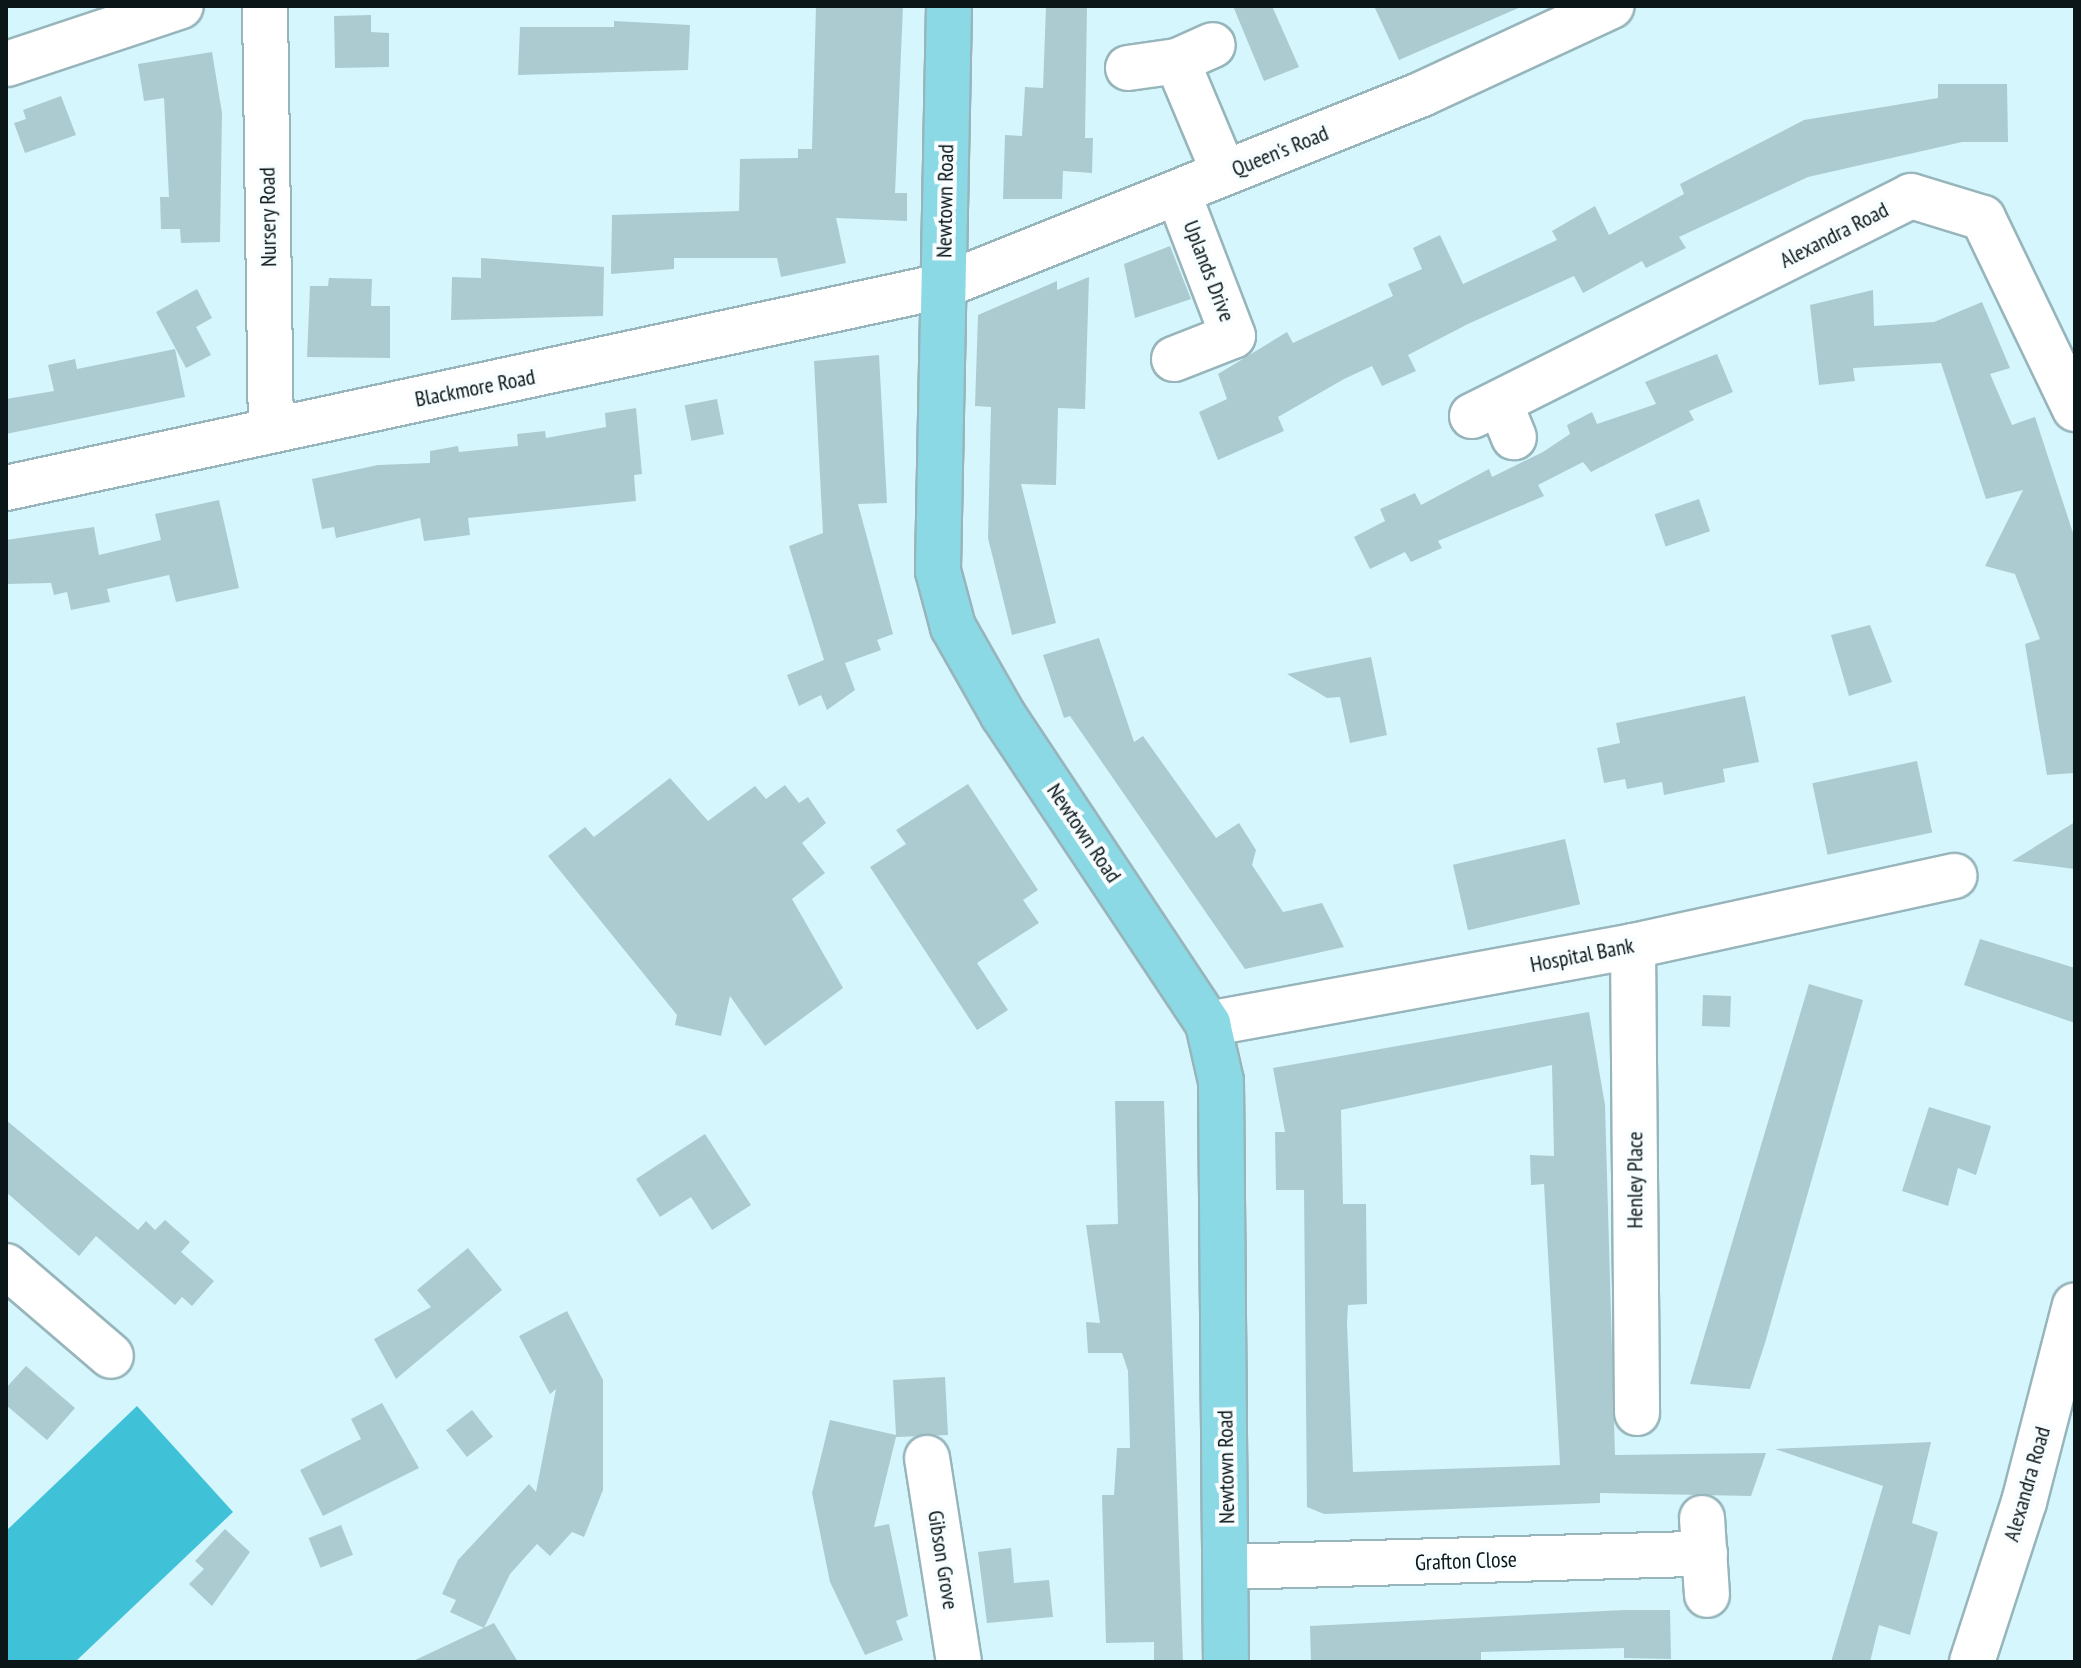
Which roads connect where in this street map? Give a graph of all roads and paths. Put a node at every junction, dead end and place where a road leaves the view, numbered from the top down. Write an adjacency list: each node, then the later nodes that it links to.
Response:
1 (181, 6): 5 (street)
2 (265, 6): 13 (street, Nursery Road)
3 (949, 6): 9 (main road, Newtown Road)
4 (1602, 8): 7 (street, Queen's Road)
5 (7, 64)
6 (1128, 68): 7 (street)
7 (1224, 173): 8 (street, Queen's Road)
8 (1178, 193): 9 (street, Queen's Road); 10 (street, Uplands Drive)
9 (943, 286): 13 (street, Blackmore Road); 17 (main road, Newtown Road)
10 (1174, 359)
11 (2075, 409): 12 (street, Alexandra Road)
12 (1495, 419)
13 (271, 427): 14 (street, Blackmore Road)
14 (6, 488)
15 (1954, 876): 16 (street, Hospital Bank)
16 (1633, 946): 17 (street, Hospital Bank); 21 (street, Henley Place)
17 (1208, 1024): 24 (main road, Newtown Road)
18 (6, 1266): 20 (street)
19 (2075, 1305): 27 (street, Alexandra Road)
20 (111, 1356)
21 (1637, 1413)
22 (927, 1458): 25 (street, Gibson Grove)
23 (1705, 1556): 24 (street, Grafton Close)
24 (1227, 1567): 26 (main road, Newtown Road)
25 (959, 1662)
26 (1226, 1662)
27 (1972, 1662)

